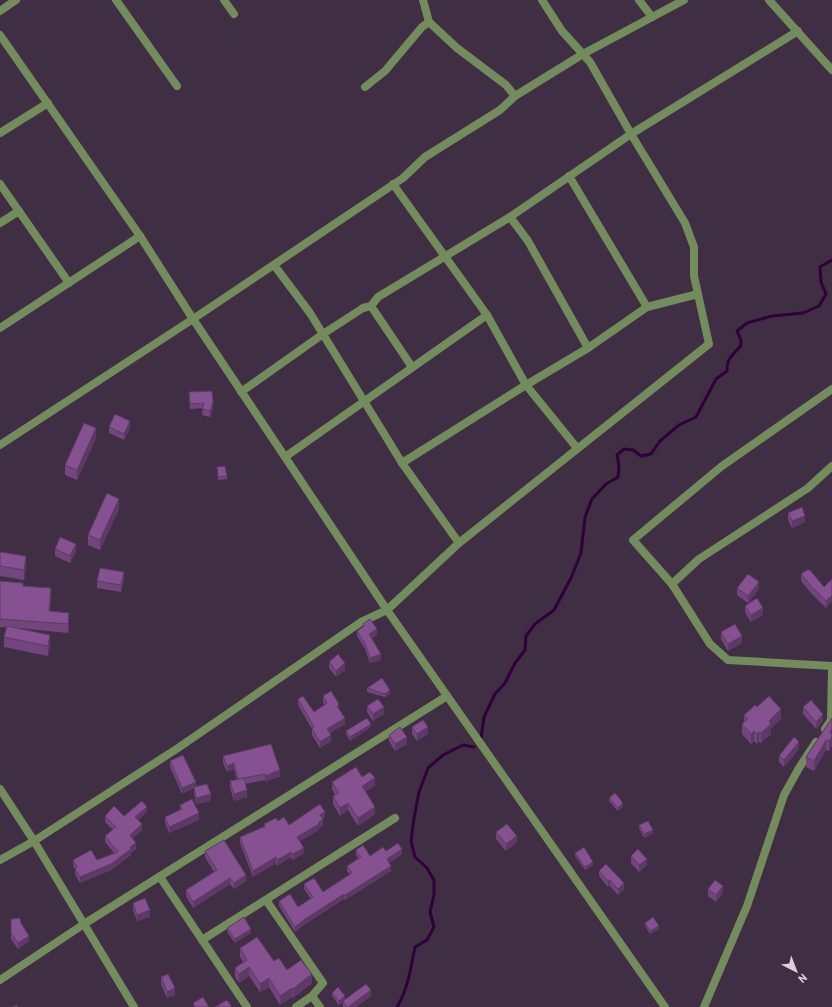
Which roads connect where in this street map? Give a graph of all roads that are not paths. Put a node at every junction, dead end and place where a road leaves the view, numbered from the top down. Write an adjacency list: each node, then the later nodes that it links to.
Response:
1 (16, 0): 9 (street)
2 (116, 0): 17 (street)
3 (224, 0): 10 (street)
4 (423, 0): 12 (street)
5 (542, 0): 15 (street)
6 (639, 0): 11 (street)
7 (684, 0): 11 (street)
8 (769, 0): 13 (street)
9 (0, 11)
10 (234, 14)
11 (652, 17): 15 (street)
12 (429, 22): 18 (street); 19 (street)
13 (798, 31): 16 (street); 22 (street)
14 (0, 35): 20 (street)
15 (583, 54): 19 (street); 22 (street)
16 (832, 70)
17 (177, 86)
18 (365, 87)
19 (515, 96): 25 (street)
20 (48, 103): 21 (street); 29 (street)
21 (0, 133)
22 (630, 134): 23 (street); 33 (street)
23 (569, 176): 27 (street); 35 (street)
24 (0, 184): 26 (street)
25 (394, 184): 30 (street); 31 (street)
26 (19, 211): 28 (street); 32 (street)
27 (510, 217): 30 (street); 40 (street)
28 (0, 223)
29 (140, 236): 32 (street); 37 (street)
30 (445, 256): 34 (street); 36 (street)
31 (274, 265): 37 (street); 39 (street)
32 (68, 283): 38 (street)
33 (698, 294): 35 (street); 47 (street)
34 (371, 306): 39 (street); 41 (street)
35 (647, 307): 40 (street)
36 (487, 315): 41 (street); 42 (street)
37 (193, 319): 44 (street); 46 (street)
38 (0, 328)
39 (323, 334): 44 (street); 45 (street)
40 (588, 348): 42 (street)
41 (412, 367): 45 (street)
42 (526, 385): 47 (street); 49 (street)
43 (832, 389): 52 (street)
44 (241, 392): 48 (street)
45 (364, 400): 48 (street); 49 (street)
46 (0, 445)
47 (577, 448): 51 (street)
48 (285, 457): 53 (street)
49 (402, 463): 51 (street)
50 (832, 466): 52 (street)
51 (459, 543): 53 (street)
52 (672, 584): 54 (street)
53 (387, 610): 55 (street); 58 (street)
54 (832, 667): 71 (street)
55 (447, 696): 60 (street); 70 (street)
56 (0, 788): 58 (street)
57 (395, 818): 61 (street)
58 (34, 841): 59 (street); 62 (street)
59 (0, 860)
60 (160, 877): 62 (street); 63 (street)
61 (266, 900): 63 (street); 65 (street)
62 (84, 924): 64 (street); 66 (street)
63 (202, 940): 67 (street)
64 (0, 980)
65 (312, 996): 68 (street); 69 (street)
66 (134, 1007)
67 (247, 1007)
68 (296, 1007)
69 (320, 1007)
70 (665, 1007)
71 (704, 1007)

